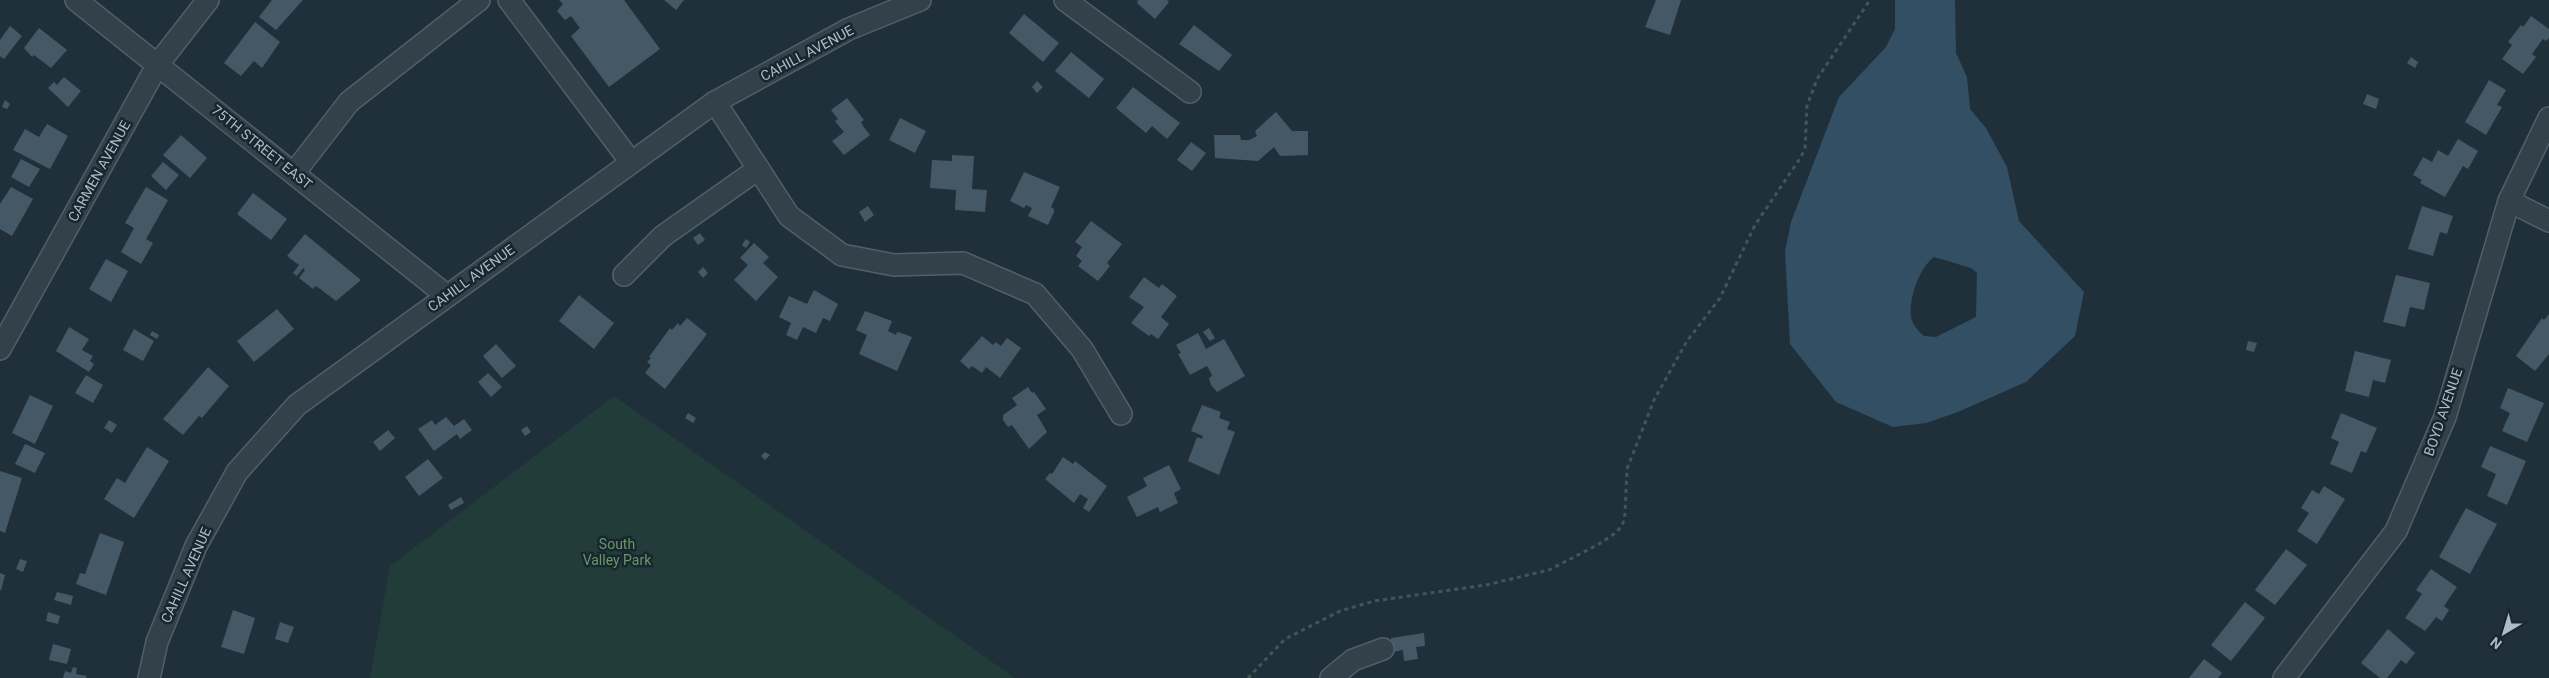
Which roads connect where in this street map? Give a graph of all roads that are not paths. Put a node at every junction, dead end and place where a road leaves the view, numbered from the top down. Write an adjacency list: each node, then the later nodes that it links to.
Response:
1 (76, 0): 7 (street, 75TH STREET EAST)
2 (208, 0): 7 (street, CARMEN AVENUE)
3 (479, 0): 13 (street)
4 (509, 0): 11 (street)
5 (920, 0): 9 (street, CAHILL AVENUE)
6 (1065, 0): 8 (street)
7 (158, 64): 13 (street, 75TH STREET EAST); 18 (street, CARMEN AVENUE)
8 (1190, 92)
9 (715, 102): 11 (street, CAHILL AVENUE); 12 (street)
10 (2549, 118): 14 (street, BOYD AVENUE)
11 (631, 162): 17 (street, CAHILL AVENUE)
12 (758, 168): 16 (street); 19 (street)
13 (294, 173): 17 (street, 75TH STREET EAST)
14 (2509, 200): 15 (street); 23 (street, BOYD AVENUE)
15 (2549, 221)
16 (624, 275)
17 (446, 296): 21 (street, CAHILL AVENUE)
18 (0, 349)
19 (1121, 414)
20 (1383, 649): 22 (street)
21 (149, 678)
22 (1331, 678)
23 (2284, 678)

